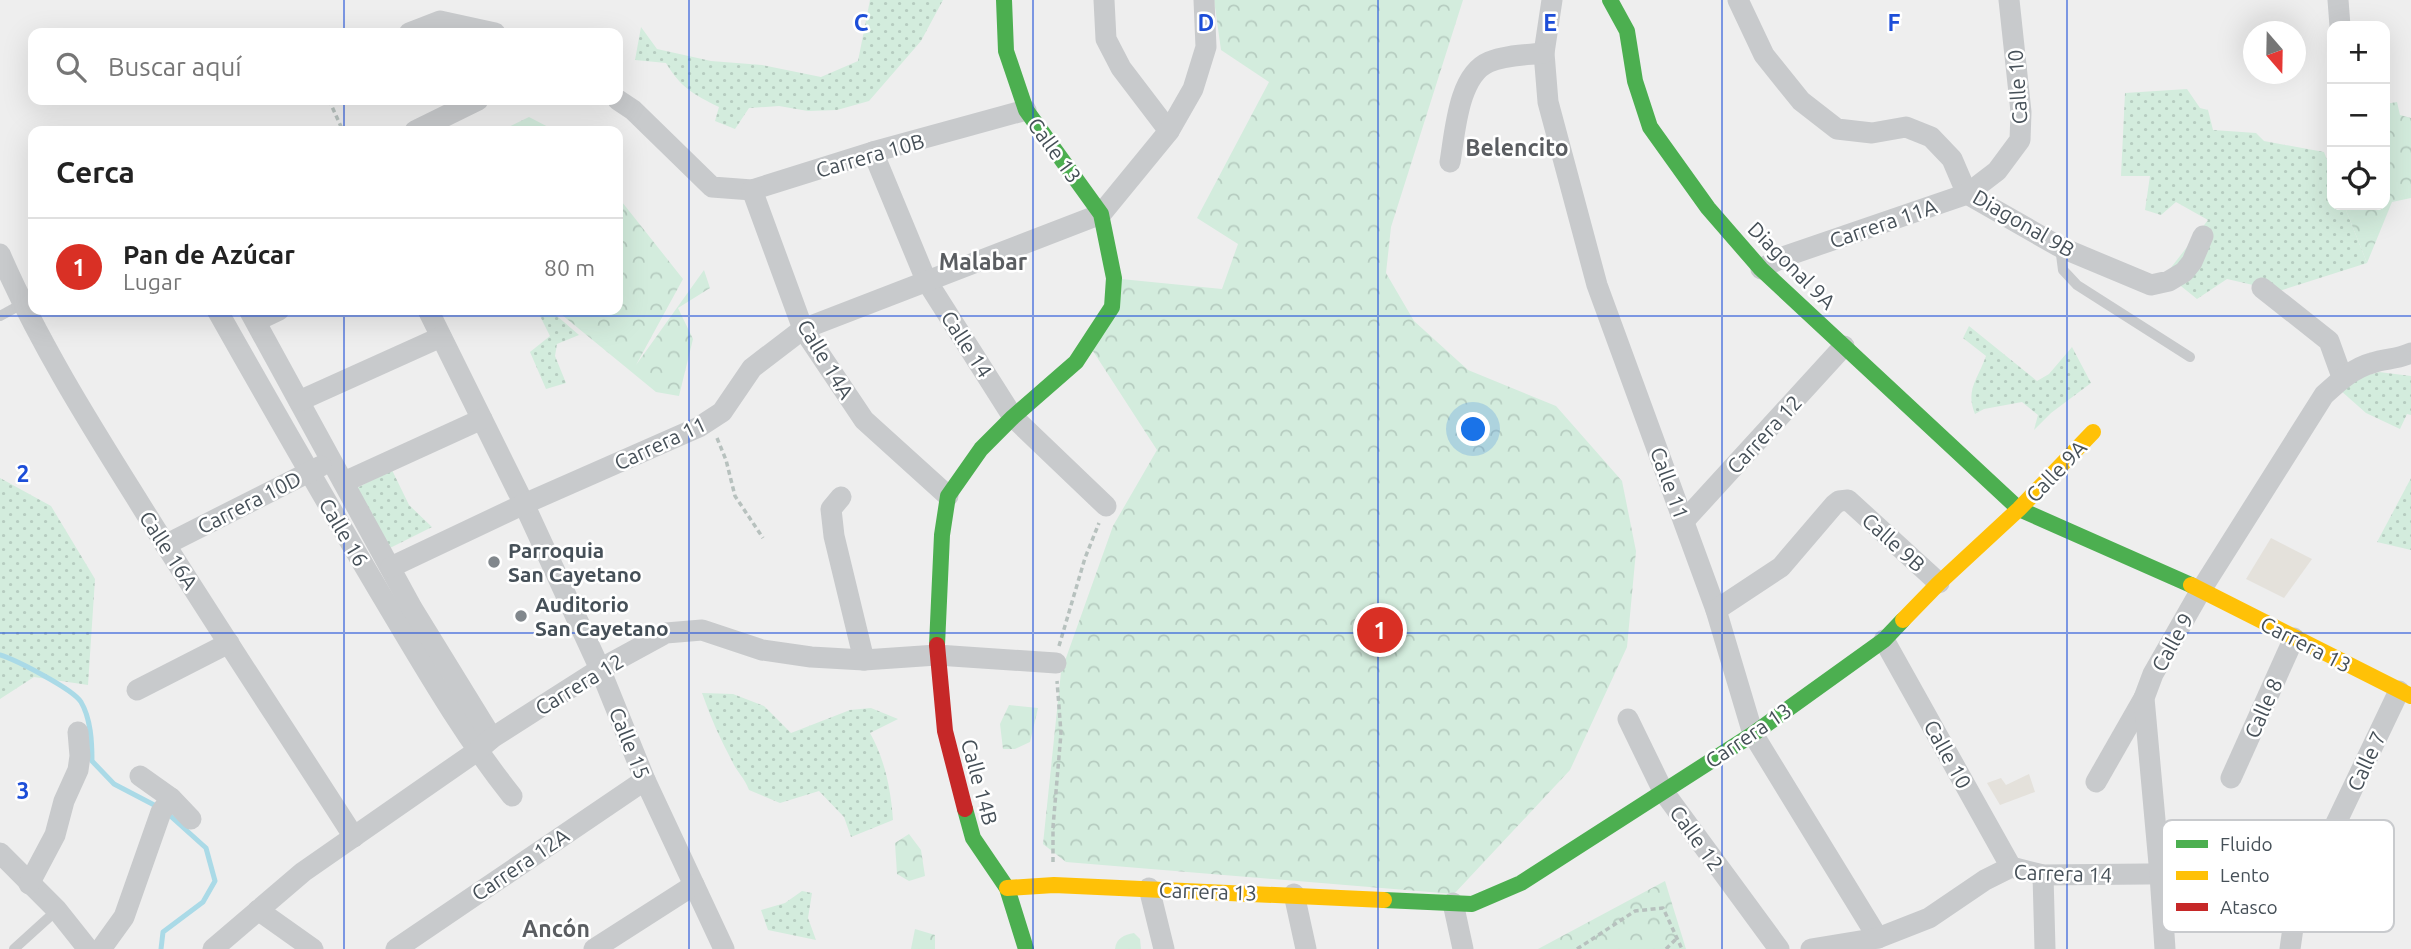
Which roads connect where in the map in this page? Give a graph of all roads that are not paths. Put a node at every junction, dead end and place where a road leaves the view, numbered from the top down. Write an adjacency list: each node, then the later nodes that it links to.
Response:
1 (1004, 0): 15 (street, Calle 13)
2 (1104, 0): 17 (street)
3 (1204, 0): 17 (street)
4 (1610, 0): 26 (street, Diagonal 9A)
5 (1738, 0): 21 (street, Diagonal 9B)
6 (2009, 0): 21 (street, Calle 10)
7 (2337, 0): 9 (street)
8 (1554, 1): 12 (street, Calle 11)
9 (2339, 21)
10 (422, 28): 11 (street)
11 (472, 28)
12 (1544, 53): 19 (street); 53 (street, Calle 11)
13 (623, 103): 20 (street, Carrera 10B)
14 (468, 105): 16 (street)
15 (1026, 110): 18 (street, Carrera 10B); 22 (street, Calle 13)
16 (425, 126)
17 (1169, 131): 22 (street)
18 (873, 152): 20 (street, Carrera 10B); 27 (street, Calle 14)
19 (1450, 162)
20 (752, 190): 35 (street, Calle 14A)
21 (1967, 194): 24 (street, Diagonal 9B); 26 (street, Carrera 11A)
22 (1101, 214): 27 (street, Carrera 11); 42 (street)
23 (2203, 236): 24 (street, Diagonal 9B)
24 (2060, 247): 39 (lane)
25 (0, 254): 29 (street, Calle 16A)
26 (1761, 269): 37 (street, Diagonal 9A)
27 (926, 280): 35 (street, Carrera 11); 42 (street, Calle 14)
28 (2262, 288): 40 (street)
29 (28, 301): 34 (lane)
30 (35, 315): 54 (street, Calle 16A)
31 (220, 315): 46 (street, Calle 16)
32 (253, 315): 41 (street, Calle 16)
33 (430, 315): 36 (street, Calle 15)
34 (0, 316)
35 (803, 328): 48 (street, Calle 14A); 50 (street, Carrera 11)
36 (441, 337): 41 (street); 43 (street, Calle 15)
37 (1844, 346): 52 (street, Diagonal 9A); 53 (street, Carrera 12)
38 (2411, 353): 40 (street)
39 (2190, 357)
40 (2342, 377): 57 (street, Calle 9)
41 (299, 401): 45 (street, Calle 16)
42 (1013, 417): 48 (street); 51 (street, Calle 14)
43 (482, 419): 47 (street); 50 (street, Calle 15)
44 (2093, 432): 52 (street, Calle 9A)
45 (332, 460): 46 (street, Carrera 10D); 47 (street, Calle 16)
46 (309, 472): 54 (street, Carrera 10D); 59 (street, Calle 16)
47 (344, 482): 55 (street, Calle 16)
48 (948, 496): 63 (street, Calle 14B)
49 (842, 497): 64 (street)
50 (524, 504): 55 (street, Carrera 11); 66 (street, Calle 15)
51 (1106, 506)
52 (2020, 509): 56 (street, Carrera 13); 57 (street, Carrera 13)
53 (1684, 521): 58 (street, Calle 11)
54 (165, 545): 62 (street, Calle 16A)
55 (391, 567): 59 (street, Calle 16)
56 (1939, 583): 58 (street, Calle 9B); 61 (street, Carrera 13)
57 (2201, 590): 60 (street, Carrera 13); 69 (street, Calle 9)
58 (1716, 610): 72 (street, Calle 11)
59 (404, 612): 73 (street, Calle 16)
60 (2294, 638): 68 (street, Carrera 13); 75 (street, Calle 8)
61 (1884, 640): 72 (street, Carrera 13); 85 (street, Calle 10)
62 (229, 643): 67 (street); 83 (street, Calle 16A)
63 (937, 655): 64 (street, Carrera 12); 65 (street, Carrera 12); 90 (street, Calle 14B)
64 (864, 660): 66 (street, Carrera 12)
65 (1056, 663)
66 (600, 669): 73 (street, Carrera 12); 76 (street, Calle 15)
67 (137, 690)
68 (2405, 694): 82 (street, Calle 7)
69 (2144, 698): 77 (street); 87 (street, Calle 9)
70 (1628, 719): 78 (street, Calle 12)
71 (78, 732): 88 (street)
72 (1752, 734): 78 (street, Carrera 13); 97 (street, Calle 11)
73 (484, 745): 79 (street, Calle 16); 83 (street, Carrera 12)
74 (140, 776): 80 (street)
75 (2231, 778)
76 (645, 780): 89 (street, Calle 15); 103 (street, Carrera 12A)
77 (2096, 782)
78 (1662, 790): 93 (street, Carrera 13); 110 (street, Calle 12)
79 (512, 796)
80 (165, 806): 81 (street); 100 (street)
81 (191, 819)
82 (2341, 820)
83 (354, 837): 96 (street, Carrera 12)
84 (0, 853): 88 (street)
85 (2011, 867): 86 (street, Carrera 14); 97 (street, Carrera 14)
86 (2043, 874): 87 (street, Carrera 14); 112 (street)
87 (2160, 875): 94 (street, Calle 9)
88 (29, 884): 95 (street)
89 (694, 885): 104 (street); 105 (street, Calle 15)
90 (1007, 888): 91 (street, Carrera 13); 106 (street, Calle 14B)
91 (1149, 888): 92 (street, Carrera 13); 107 (street)
92 (1294, 894): 93 (street, Carrera 13); 108 (street)
93 (1453, 903): 109 (street)
94 (2162, 905)
95 (57, 910): 98 (lane); 99 (street)
96 (258, 910): 101 (street, Carrera 12); 102 (street)
97 (1878, 938): 111 (street, Carrera 14)
98 (14, 949)
99 (88, 949)
100 (101, 949)
101 (213, 949)
102 (313, 949)
103 (396, 949)
104 (594, 949)
105 (724, 949)
106 (1026, 949)
107 (1164, 949)
108 (1306, 949)
109 (1463, 949)
110 (1779, 949)
111 (1811, 949)
112 (2045, 949)

